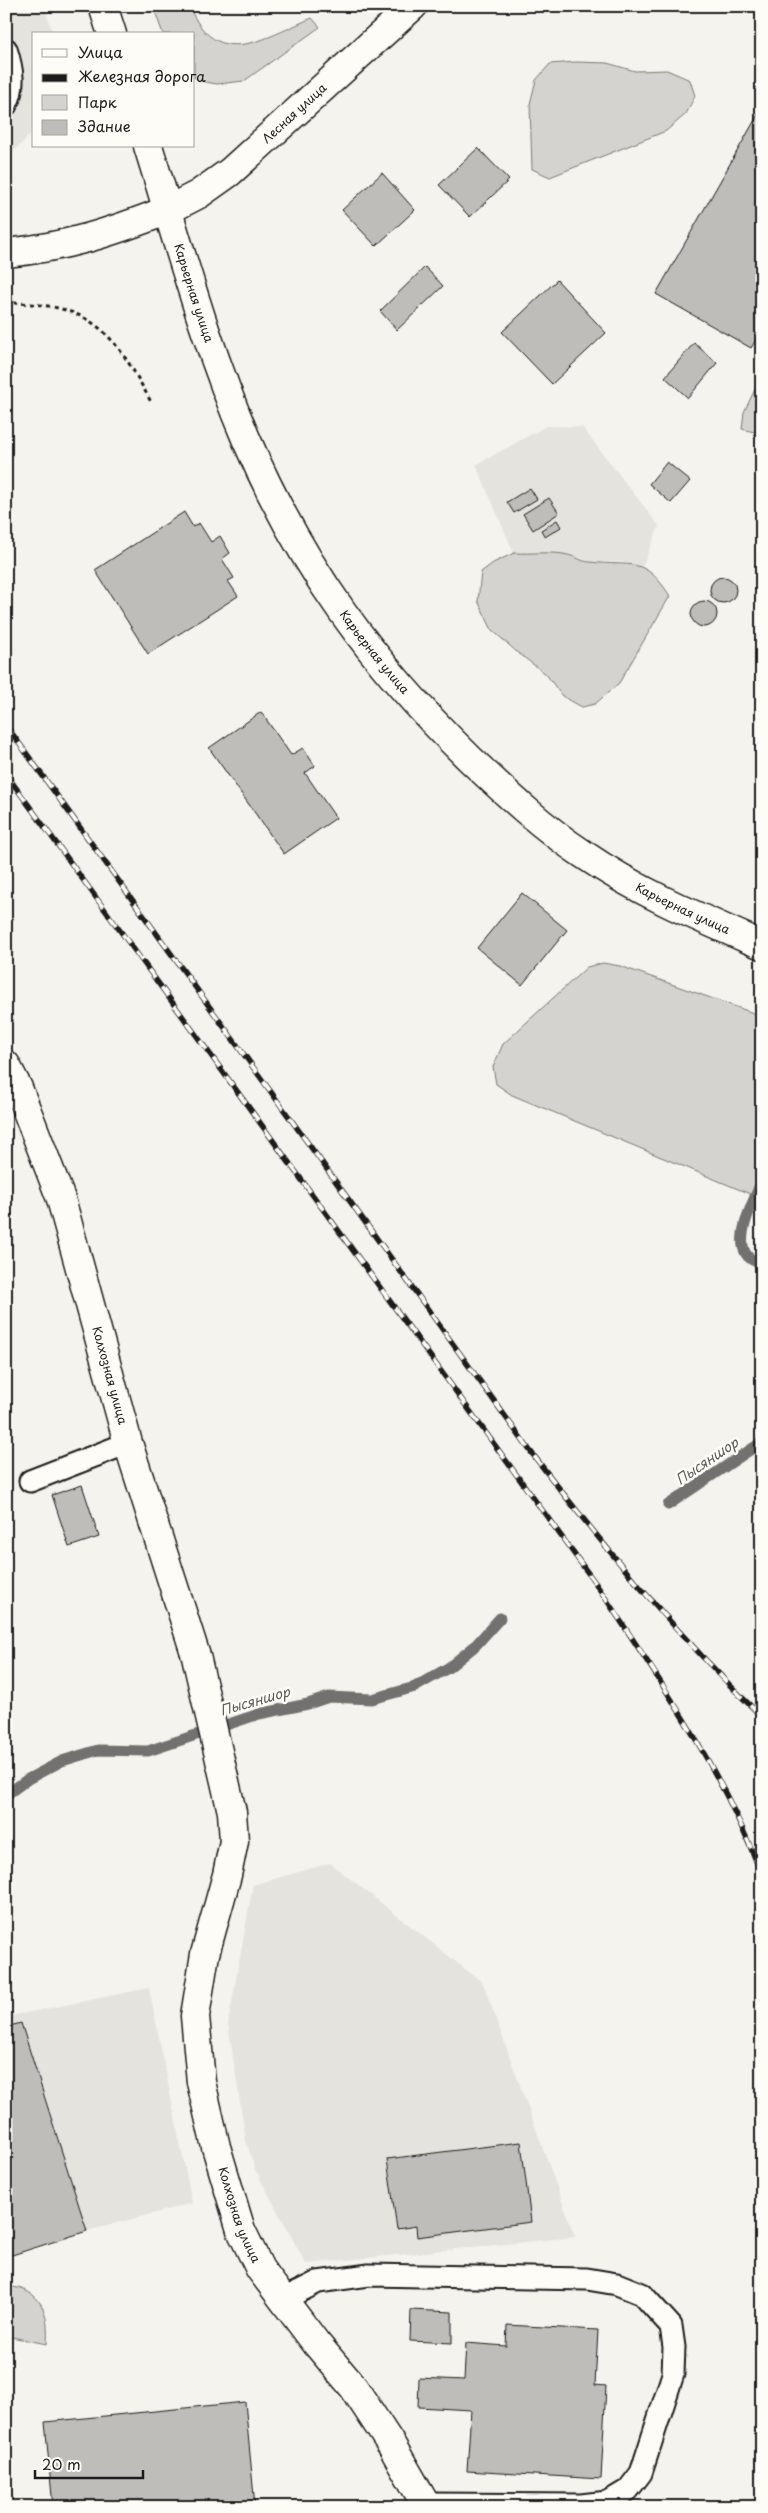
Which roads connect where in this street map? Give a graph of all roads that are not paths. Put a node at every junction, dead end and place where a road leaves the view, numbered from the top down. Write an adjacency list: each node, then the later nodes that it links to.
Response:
1 (103, 6): 3 (street)
2 (413, 6): 7 (street, Лесная улица)
3 (111, 32)
4 (6, 49): 5 (lane)
5 (6, 105)
6 (149, 148): 7 (street, Карьерная улица)
7 (168, 210): 8 (street, Лесная улица); 9 (street, Карьерная улица)
8 (6, 253)
9 (762, 945)
10 (6, 1065): 11 (street, Колхозная улица)
11 (128, 1442): 12 (lane); 13 (street, Колхозная улица)
12 (30, 1481)
13 (282, 2300): 14 (street, Колхозная улица); 14 (lane)
14 (427, 2505)

